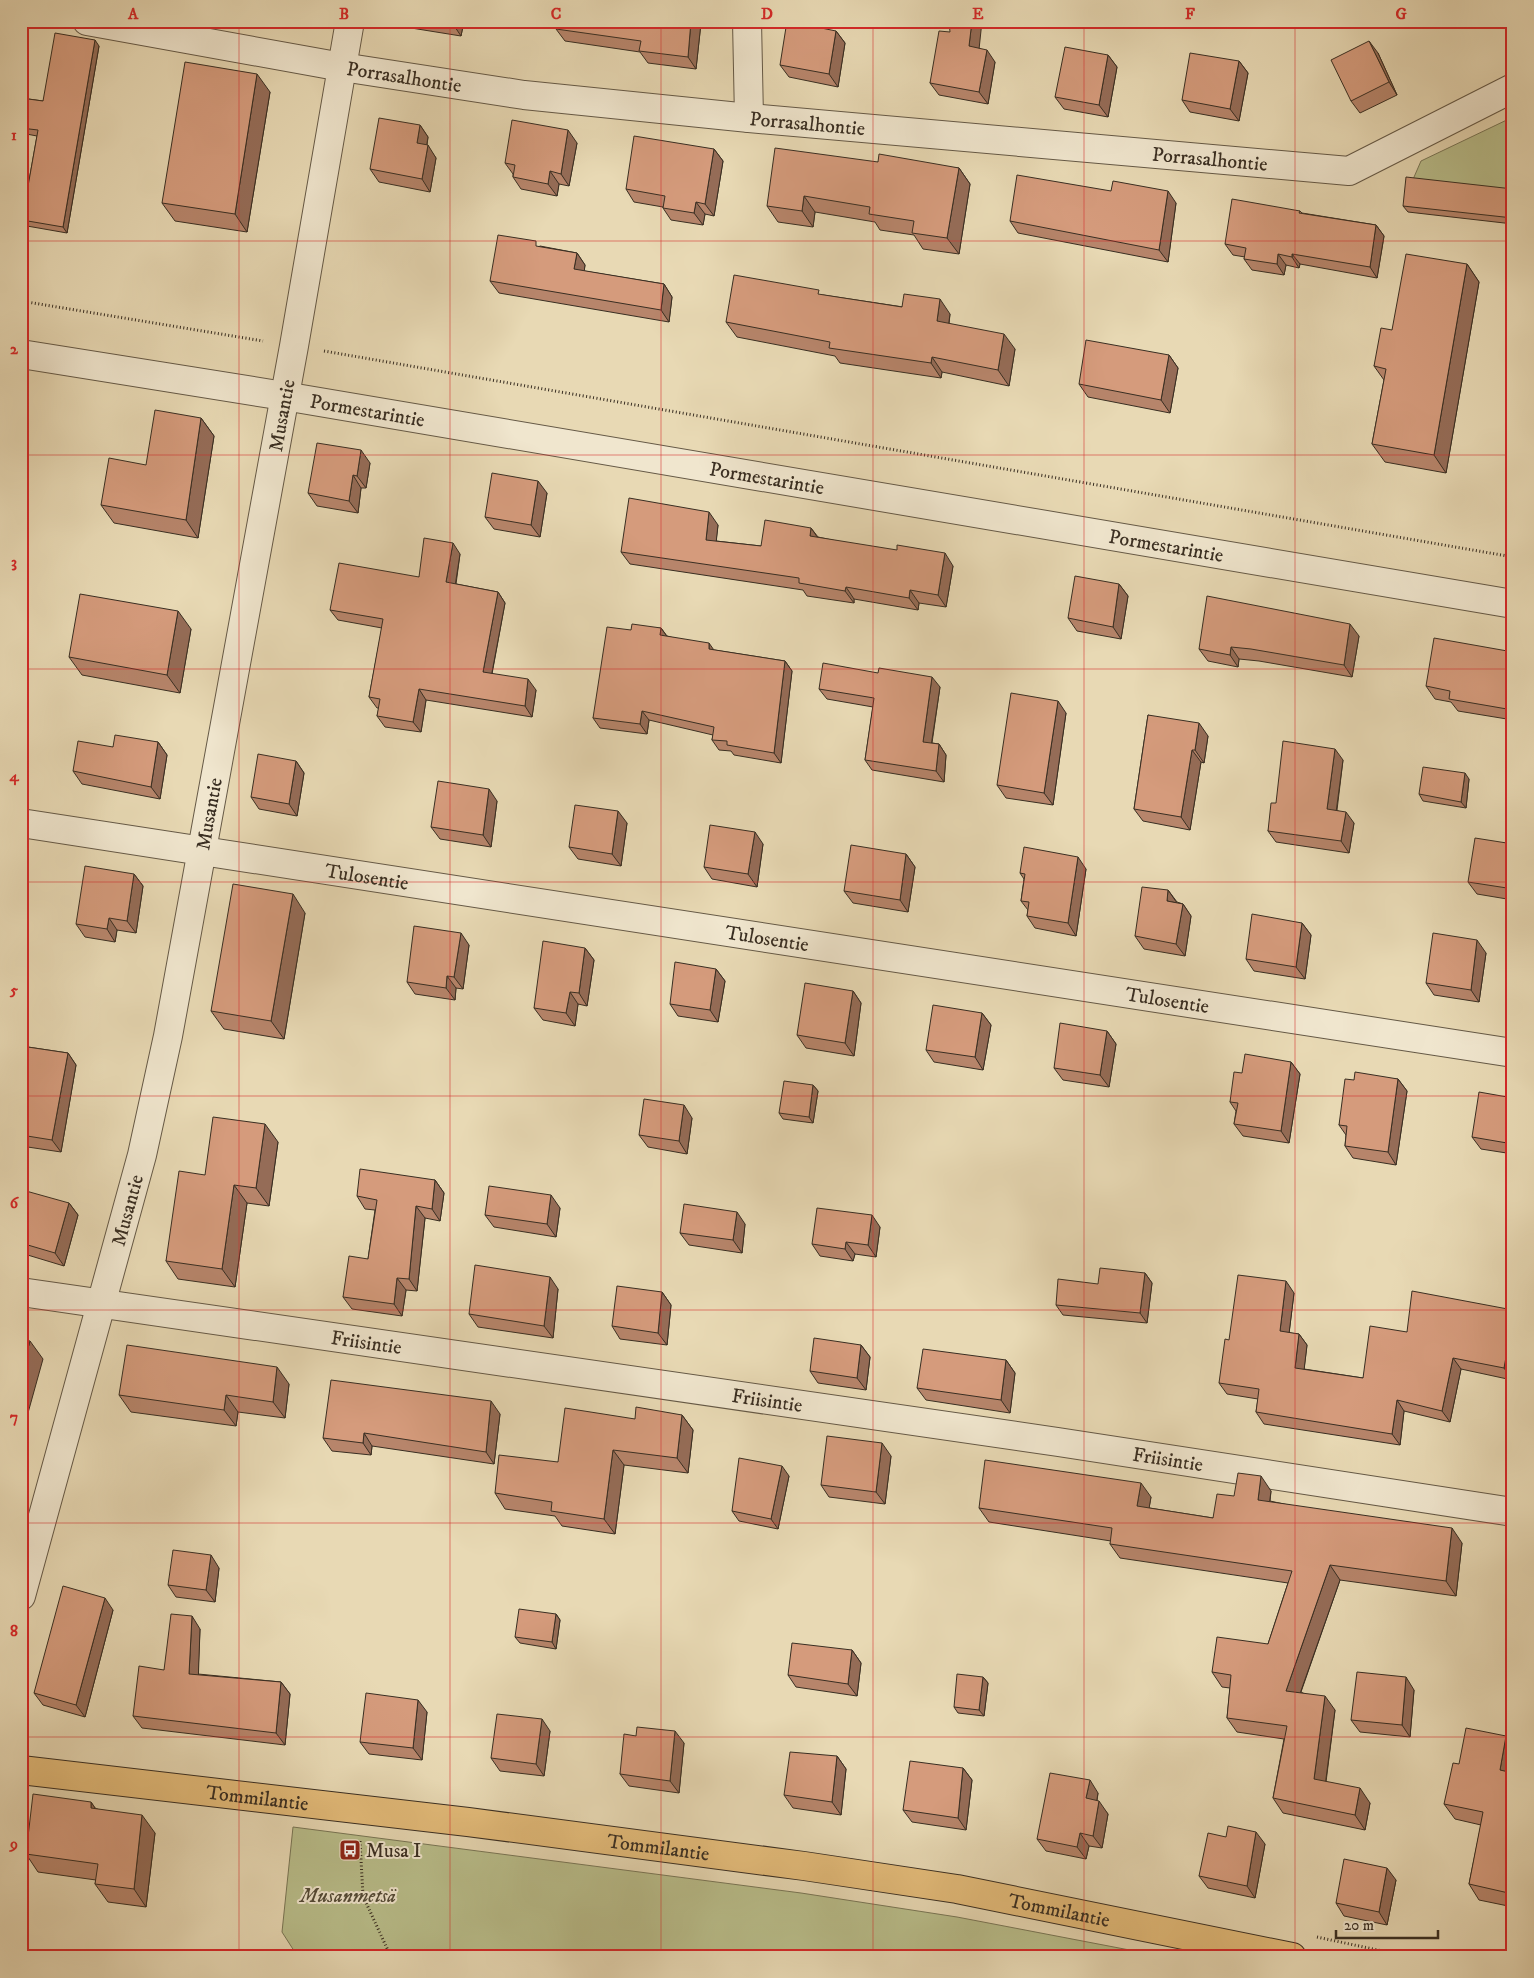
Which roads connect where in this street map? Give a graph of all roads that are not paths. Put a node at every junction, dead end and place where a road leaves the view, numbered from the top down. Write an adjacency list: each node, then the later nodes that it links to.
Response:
1 (87, 21): 4 (street, Porrasalhontie)
2 (350, 21): 4 (street, Musantie)
3 (747, 21): 6 (street)
4 (342, 67): 6 (street, Porrasalhontie); 8 (street, Musantie)
5 (1513, 88): 6 (street, Porrasalhontie)
6 (749, 118)
7 (21, 354): 8 (street, Pormestarintie)
8 (284, 396): 9 (street, Pormestarintie); 11 (street, Musantie)
9 (1513, 604)
10 (21, 823): 11 (street, Tulosentie)
11 (201, 852): 12 (street, Tulosentie); 14 (street, Musantie)
12 (1513, 1053)
13 (21, 1292): 14 (street, Friisintie)
14 (102, 1303): 15 (street, Friisintie); 16 (street, Musantie)
15 (1513, 1512)
16 (21, 1596)
17 (21, 1770): 18 (main road, Tommilantie)
18 (1292, 1957)

